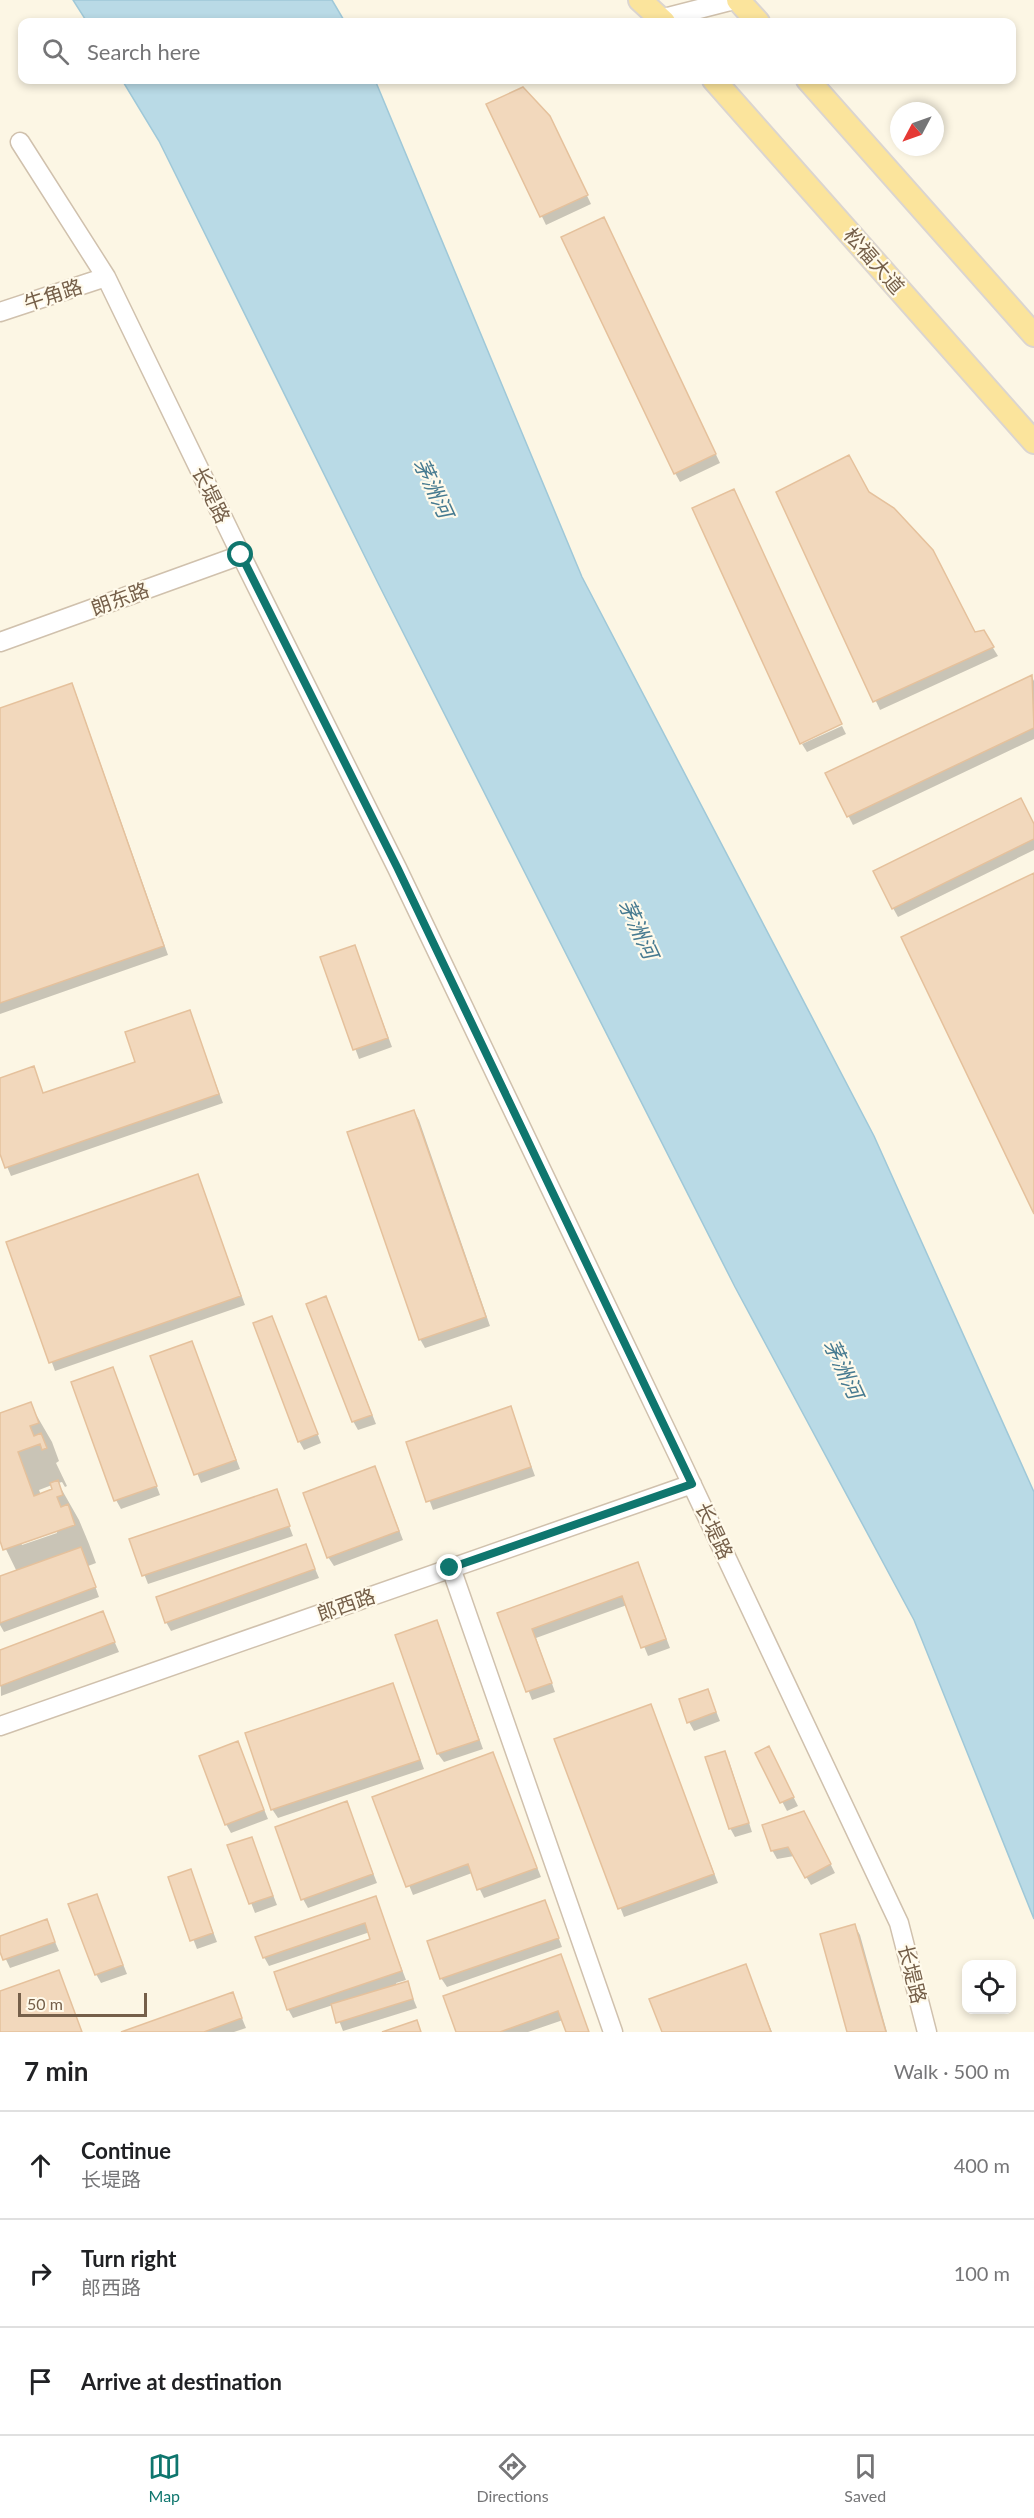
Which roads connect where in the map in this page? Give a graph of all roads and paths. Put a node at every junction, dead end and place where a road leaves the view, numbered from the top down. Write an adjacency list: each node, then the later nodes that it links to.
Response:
1 (640, 0): 3 (main road)
2 (736, 0): 4 (street); 5 (main road)
3 (659, 18)
4 (673, 18)
5 (754, 18)
6 (718, 84): 12 (main road, 松福大道)
7 (812, 84): 11 (main road)
8 (20, 142): 9 (street, 长堤路)
9 (106, 277): 10 (street, 牛角路); 13 (street, 长堤路)
10 (0, 312)
11 (1034, 335)
12 (1034, 442)
13 (241, 555): 14 (street, 朗东路); 15 (street, 长堤路)
14 (0, 642)
15 (692, 1484): 16 (street, 郎西路); 19 (street, 长堤路)
16 (450, 1568): 17 (street, 郎西路); 18 (street)
17 (0, 1726)
18 (613, 2032)
19 (927, 2032)

